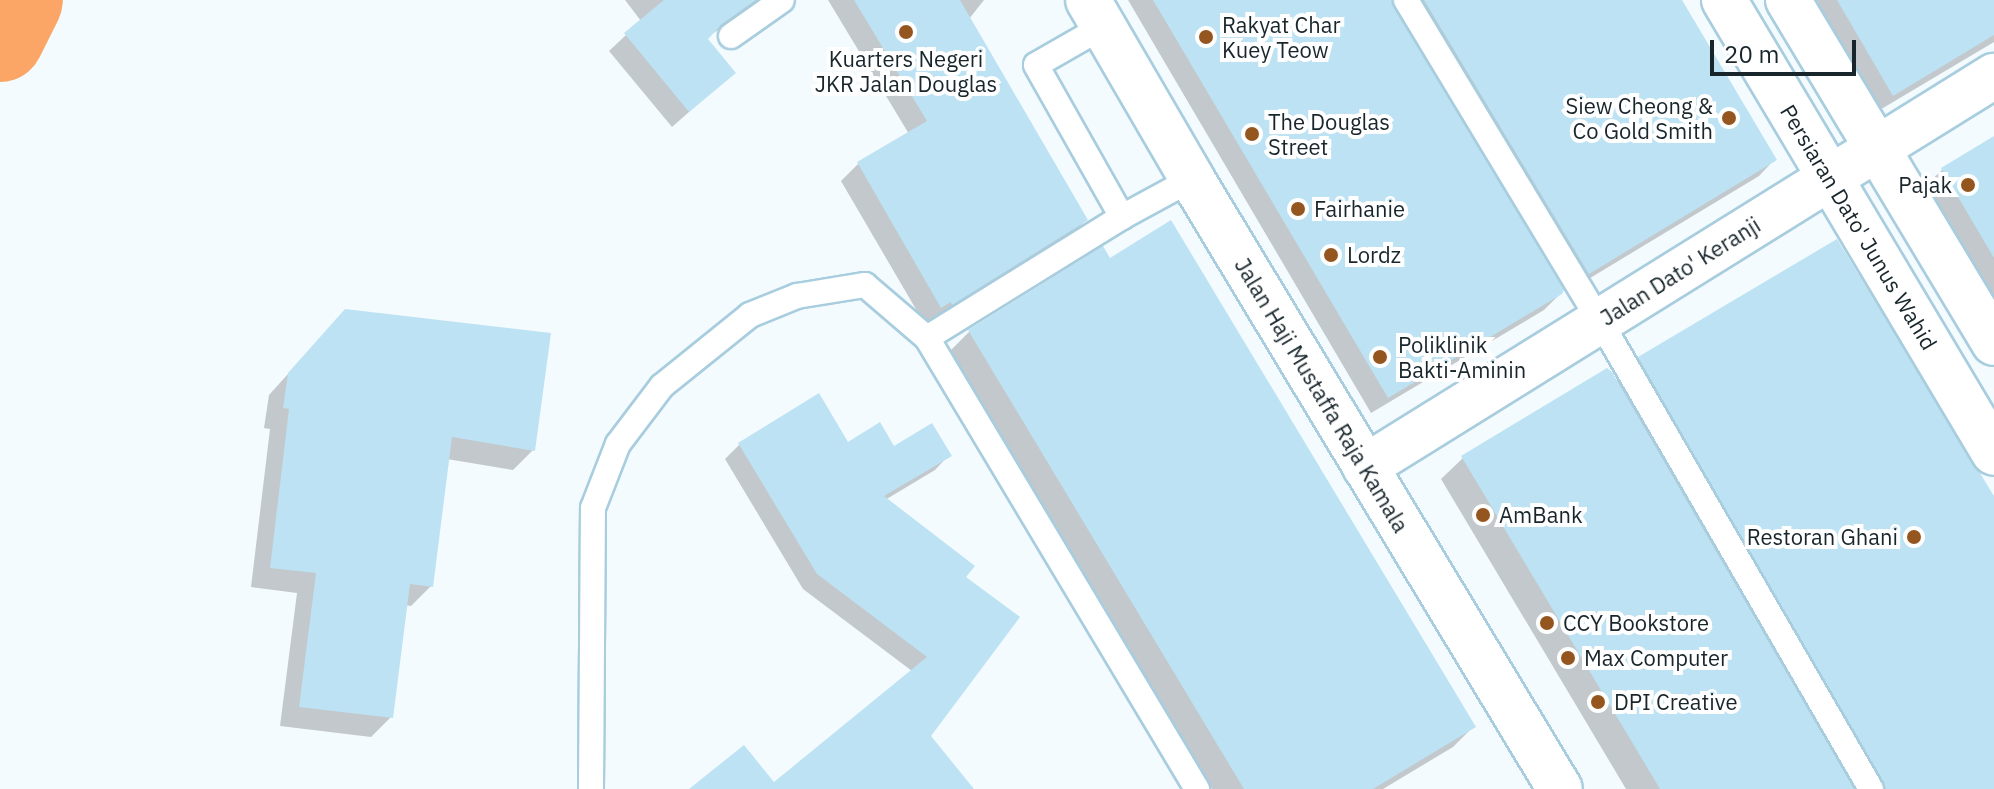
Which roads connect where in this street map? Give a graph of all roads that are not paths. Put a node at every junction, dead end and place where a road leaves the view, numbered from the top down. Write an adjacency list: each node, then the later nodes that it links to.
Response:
1 (782, 0): 6 (lane)
2 (1406, 0): 12 (lane)
3 (1724, 0): 9 (street, Persiaran Dato' Junus Wahid)
4 (1788, 0): 8 (street)
5 (1096, 13): 10 (street, Jalan Haji Mustaffa Raja Kamala); 11 (lane)
6 (731, 36)
7 (1994, 76): 8 (street, Jalan Dato' Keranji)
8 (1878, 148): 9 (street, Jalan Dato' Keranji); 14 (street)
9 (1830, 178): 12 (street, Jalan Dato' Keranji); 15 (street, Persiaran Dato' Junus Wahid)
10 (1192, 179): 11 (lane); 16 (street, Jalan Haji Mustaffa Raja Kamala)
11 (1122, 217): 13 (lane)
12 (1600, 321): 16 (street, Jalan Dato' Keranji); 20 (lane)
13 (927, 338): 18 (lane); 19 (lane)
14 (1994, 343)
15 (1994, 453)
16 (1365, 467): 17 (street, Jalan Haji Mustaffa Raja Kamala)
17 (1553, 786)
18 (591, 789)
19 (1197, 789)
20 (1871, 789)

